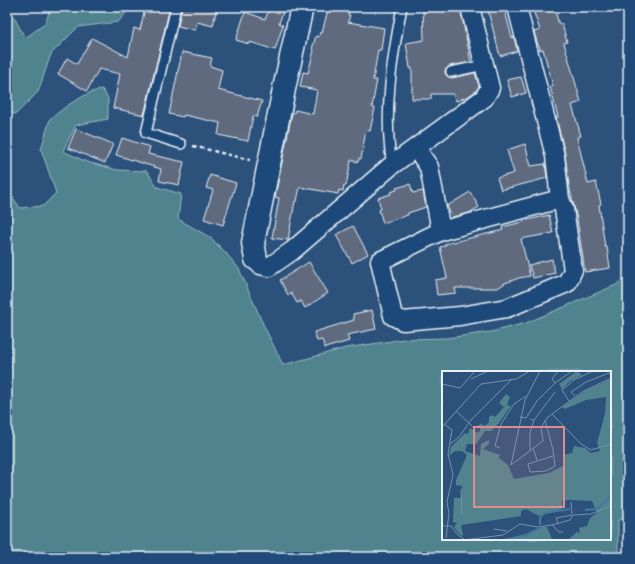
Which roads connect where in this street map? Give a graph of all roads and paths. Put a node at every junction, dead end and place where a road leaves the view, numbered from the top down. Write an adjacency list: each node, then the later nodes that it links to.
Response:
1 (176, 7): 8 (lane)
2 (302, 7): 10 (street)
3 (402, 7): 11 (lane)
4 (470, 7): 6 (street)
5 (517, 7): 12 (street)
6 (484, 65): 7 (lane); 9 (street)
7 (451, 72)
8 (181, 144): 10 (path)
9 (416, 148): 11 (street); 13 (street)
10 (268, 164): 14 (street)
11 (392, 165): 14 (street)
12 (560, 199): 13 (street); 13 (street)
13 (441, 231)
14 (256, 259)

